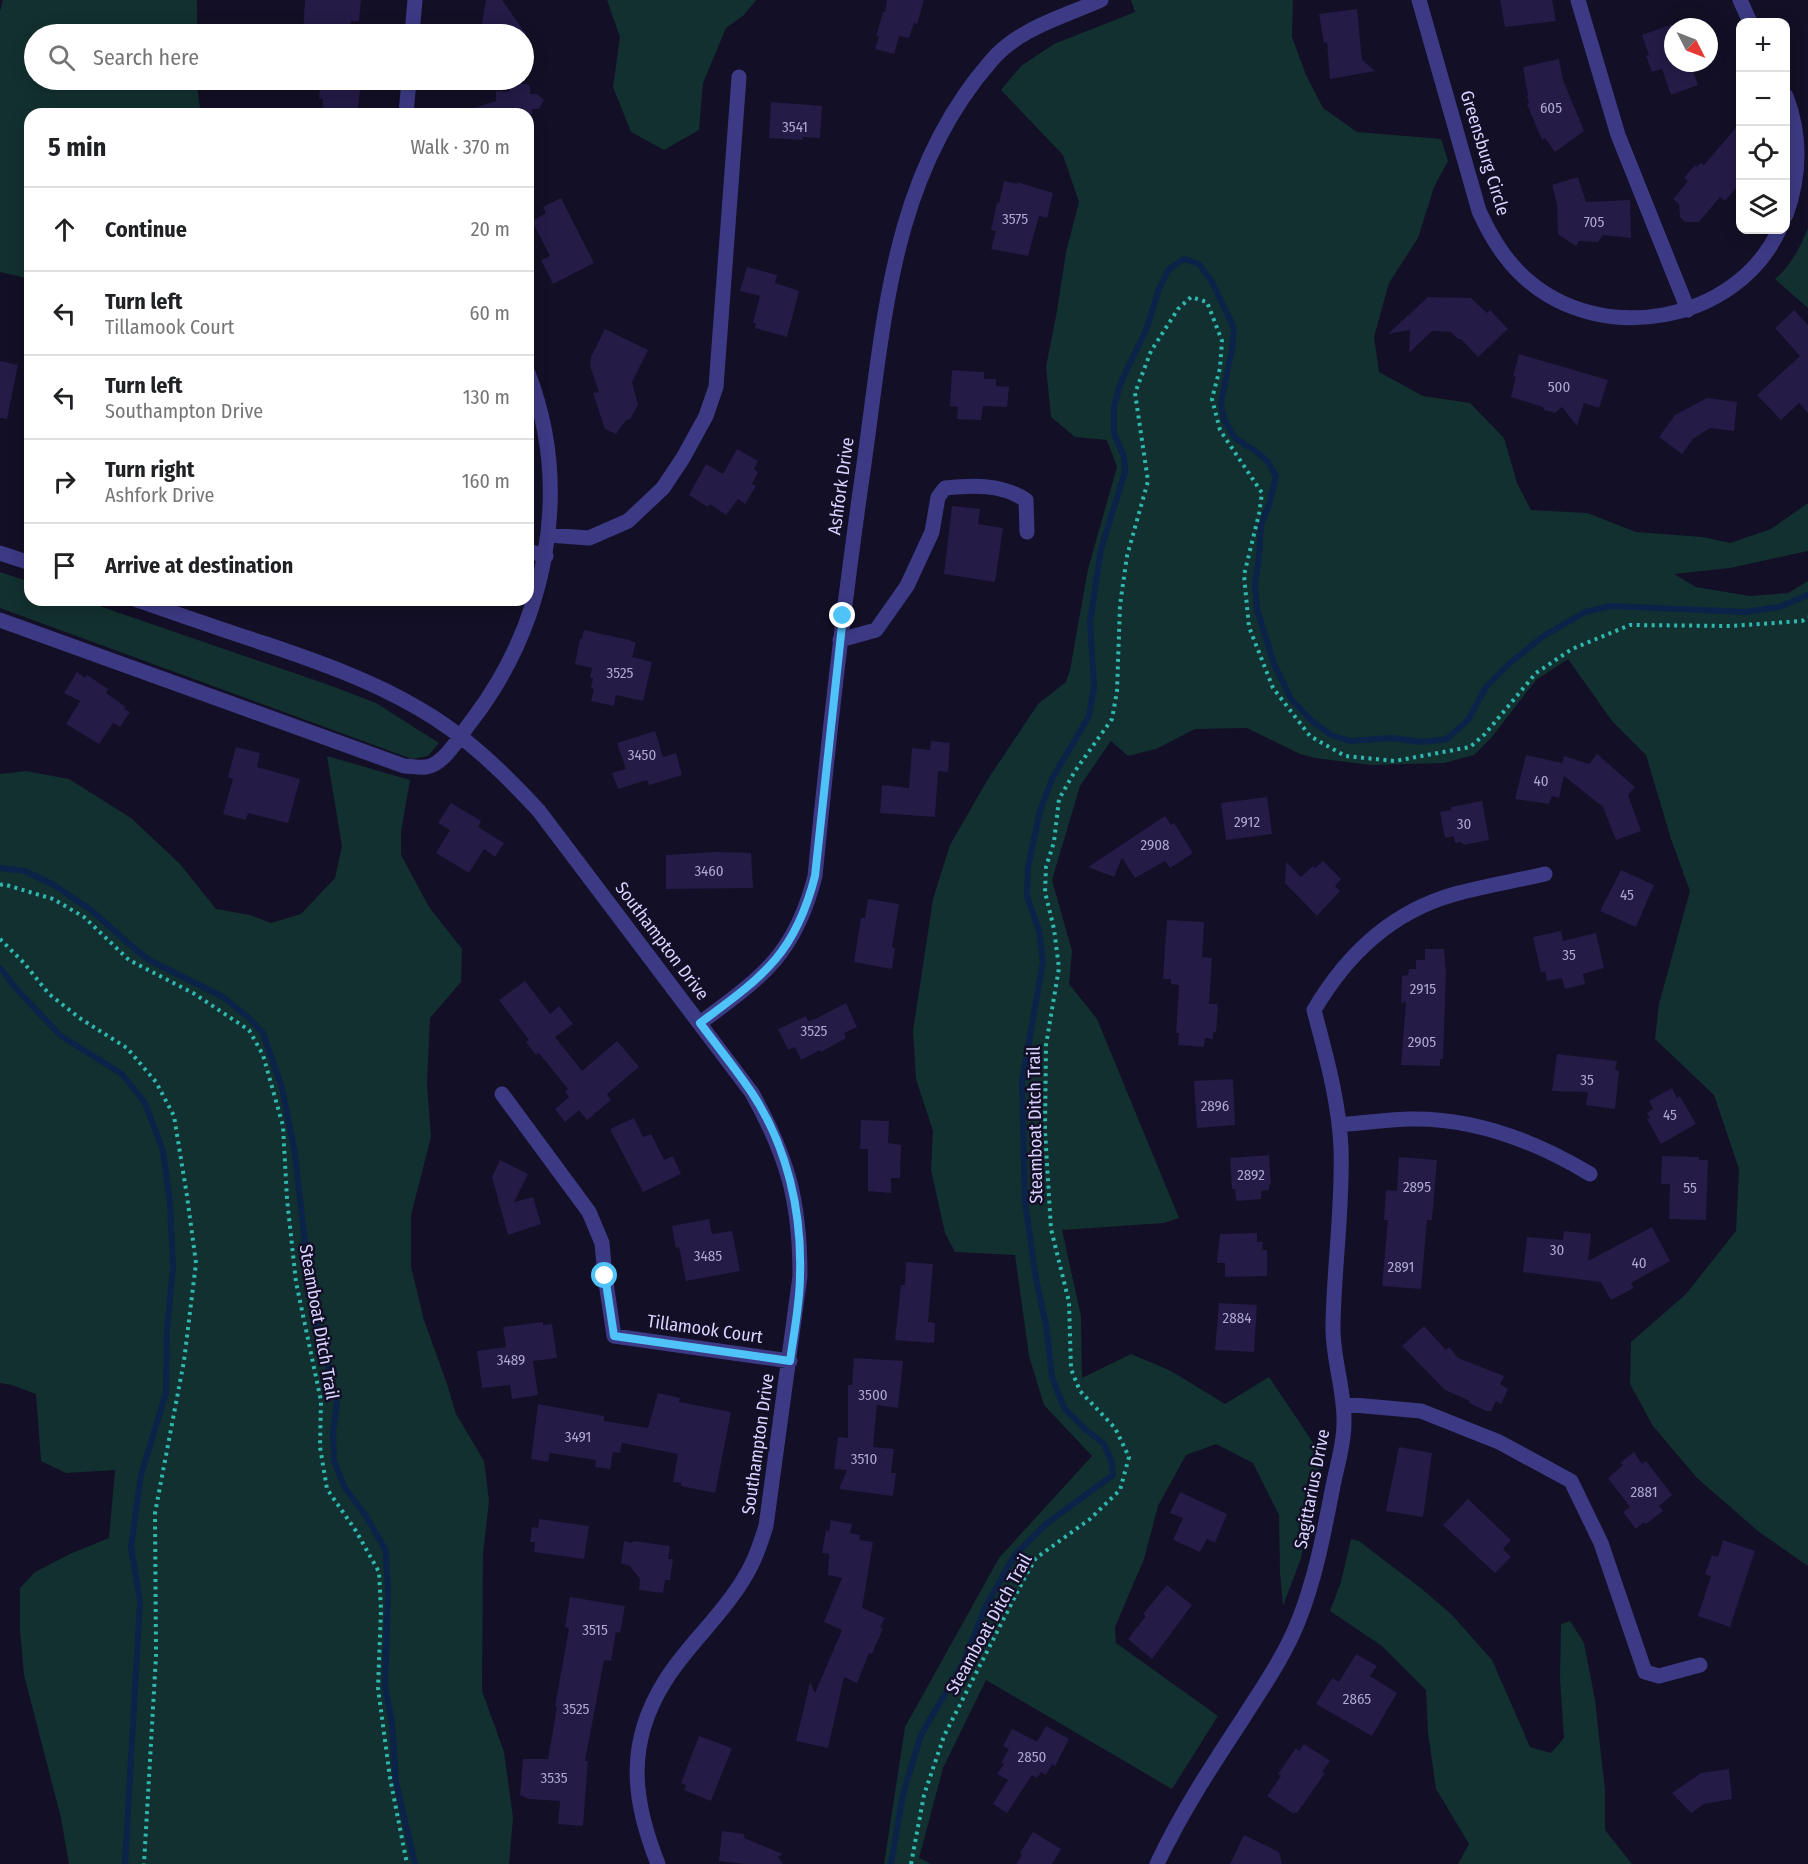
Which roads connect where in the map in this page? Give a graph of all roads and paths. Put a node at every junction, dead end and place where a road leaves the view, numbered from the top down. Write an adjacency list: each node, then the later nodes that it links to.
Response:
1 (415, 0): 7 (street)
2 (1101, 0): 27 (street, Ashfork Drive)
3 (1419, 0): 14 (street, Greensburg Circle)
4 (1578, 0): 14 (street)
5 (1740, 0): 6 (street)
6 (1748, 18)
7 (413, 24)
8 (739, 77): 17 (street)
9 (408, 90): 10 (street)
10 (407, 108)
11 (1790, 108): 12 (street)
12 (1790, 199)
13 (1776, 234): 14 (street, Greensburg Circle)
14 (1688, 310)
15 (534, 393): 17 (street)
16 (1027, 532): 27 (street)
17 (548, 535): 20 (street)
18 (0, 553): 21 (street)
19 (534, 553): 20 (street)
20 (546, 556): 22 (street)
21 (24, 562)
22 (534, 603)
23 (154, 606): 28 (street, Southampton Drive)
24 (533, 606): 28 (street)
25 (1808, 617): 42 (path, Steamboat Ditch Trail)
26 (0, 620): 28 (street)
27 (840, 640): 32 (street, Ashfork Drive)
28 (459, 736): 32 (street, Southampton Drive)
29 (1545, 874): 34 (street, Sagittarius Drive)
30 (0, 885): 40 (path, Steamboat Ditch Trail)
31 (0, 939): 39 (path)
32 (700, 1023): 36 (street, Southampton Drive)
33 (502, 1094): 36 (street, Tillamook Court)
34 (1339, 1125): 35 (street); 37 (street, Sagittarius Drive)
35 (1590, 1174)
36 (790, 1361): 41 (street, Southampton Drive)
37 (1343, 1404): 38 (street); 43 (street, Sagittarius Drive)
38 (1700, 1665)
39 (144, 1864)
40 (407, 1864)
41 (657, 1864)
42 (911, 1864)
43 (1157, 1864)

